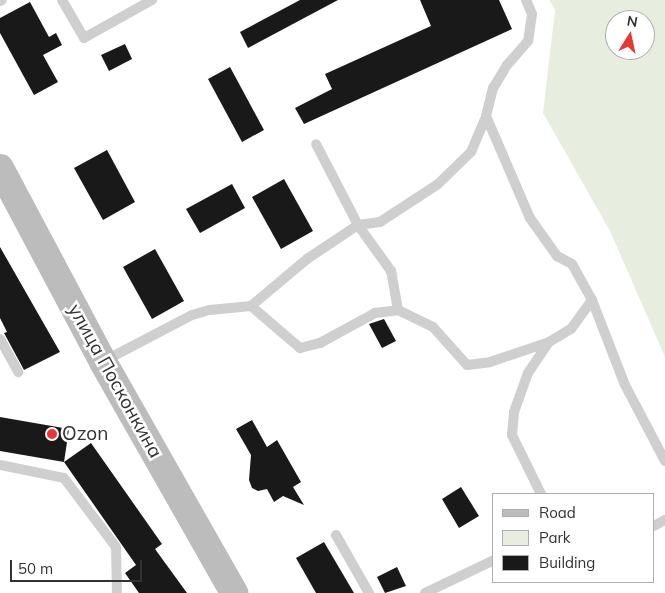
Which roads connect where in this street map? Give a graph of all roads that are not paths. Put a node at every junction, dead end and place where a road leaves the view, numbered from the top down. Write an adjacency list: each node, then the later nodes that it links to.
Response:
1 (62, 0): 2 (lane)
2 (152, 0)
3 (526, 0): 4 (lane)
4 (486, 116): 7 (lane); 8 (lane)
5 (316, 144): 7 (lane)
6 (0, 168): 13 (street, улица Посконкина)
7 (358, 224): 9 (lane); 10 (lane)
8 (592, 300): 12 (lane); 15 (lane)
9 (252, 306): 10 (lane); 13 (lane)
10 (398, 310): 12 (lane)
11 (0, 340): 14 (lane)
12 (549, 342): 17 (lane)
13 (103, 362): 21 (street, улица Посконкина)
14 (18, 372)
15 (665, 461)
16 (0, 465): 20 (lane)
17 (540, 493)
18 (336, 535): 22 (lane)
19 (492, 561): 23 (lane)
20 (117, 593)
21 (234, 593)
22 (370, 593)
23 (425, 593)

